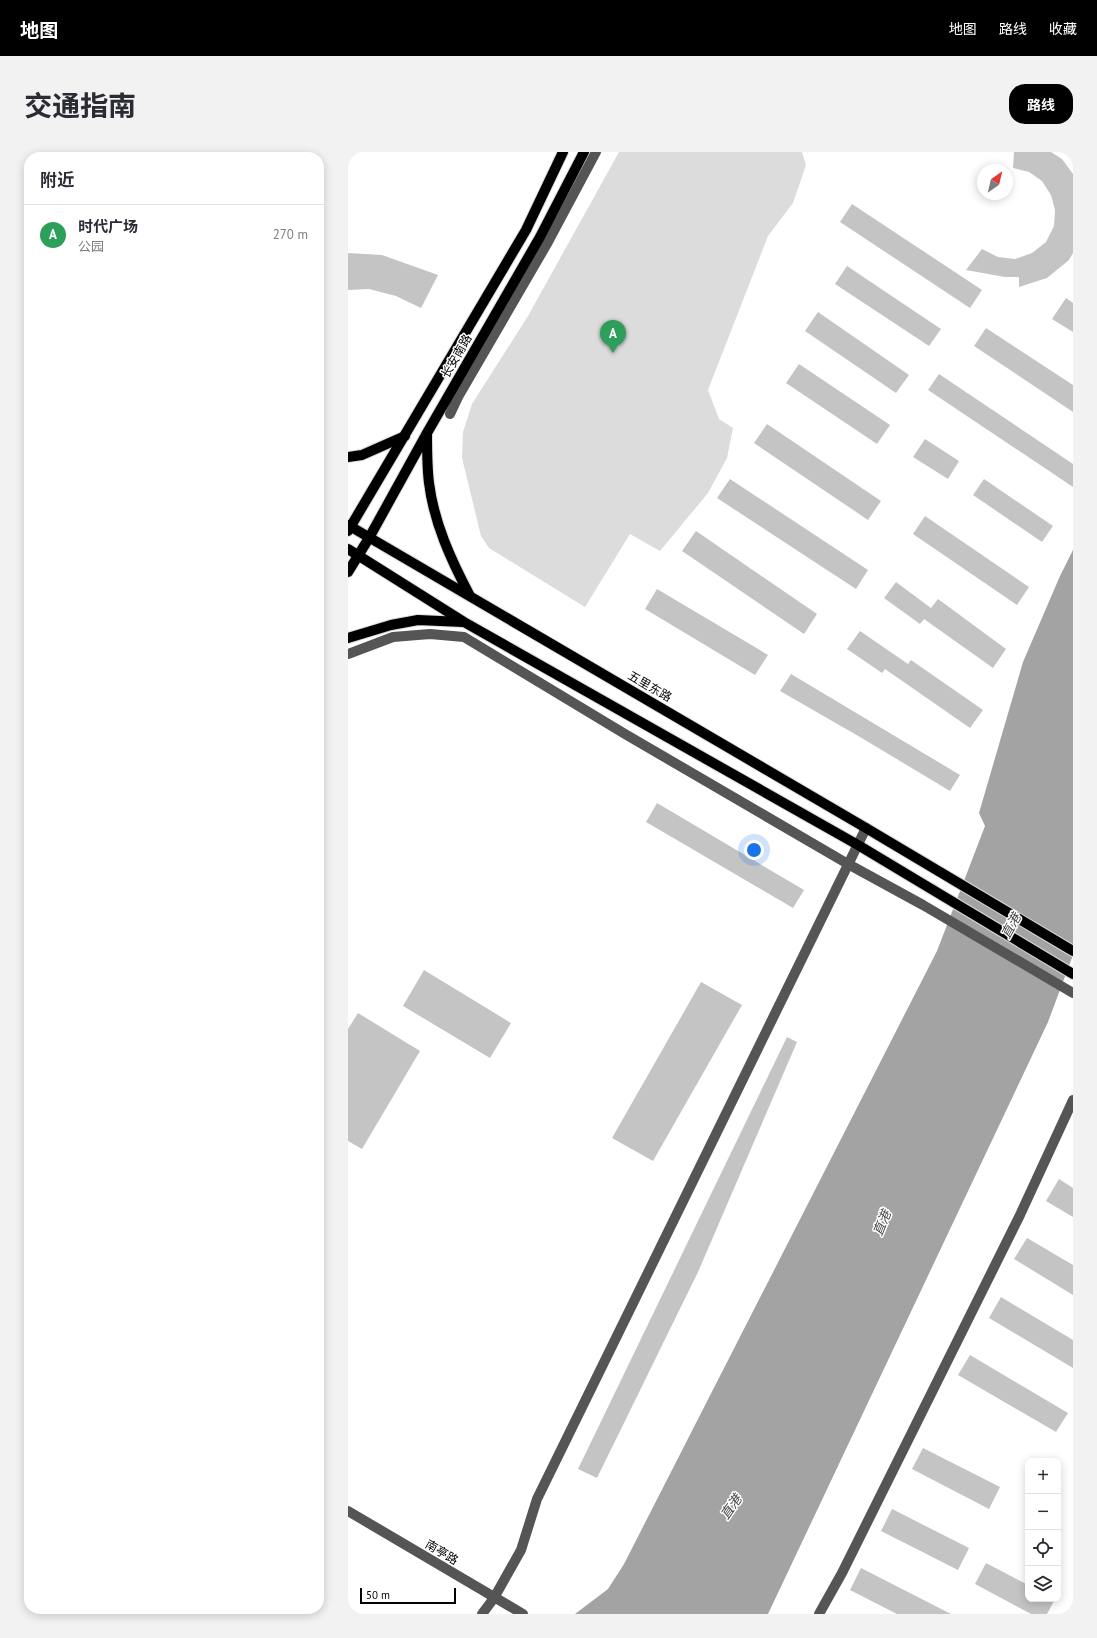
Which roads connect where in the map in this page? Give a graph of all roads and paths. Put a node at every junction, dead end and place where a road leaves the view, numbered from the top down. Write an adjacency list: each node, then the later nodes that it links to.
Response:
1 (563, 152): 6 (main road, 长安南路)
2 (584, 152): 5 (main road, 长安南路)
3 (596, 152): 4 (street)
4 (450, 414)
5 (427, 433): 9 (main road, 长安南路); 13 (main road)
6 (405, 436): 7 (main road); 8 (main road, 长安南路)
7 (348, 457)
8 (349, 528): 9 (main road, 五里东路)
9 (369, 538): 11 (main road, 长安南路); 13 (main road, 五里东路)
10 (348, 549): 11 (main road)
11 (358, 555): 12 (main road, 长安南路); 14 (main road)
12 (348, 572)
13 (470, 596): 17 (main road, 五里东路)
14 (464, 622): 15 (main road); 18 (main road)
15 (348, 638)
16 (348, 654): 19 (street)
17 (866, 828): 18 (street); 20 (main road, 五里东路)
18 (858, 845): 19 (street); 21 (main road)
19 (848, 864): 22 (street); 25 (street)
20 (1073, 951)
21 (1073, 974)
22 (1073, 993)
23 (1073, 1100): 28 (street)
24 (348, 1511): 25 (street, 南亭路)
25 (494, 1598): 26 (street); 27 (street, 南亭路)
26 (482, 1614)
27 (523, 1614)
28 (819, 1614)

